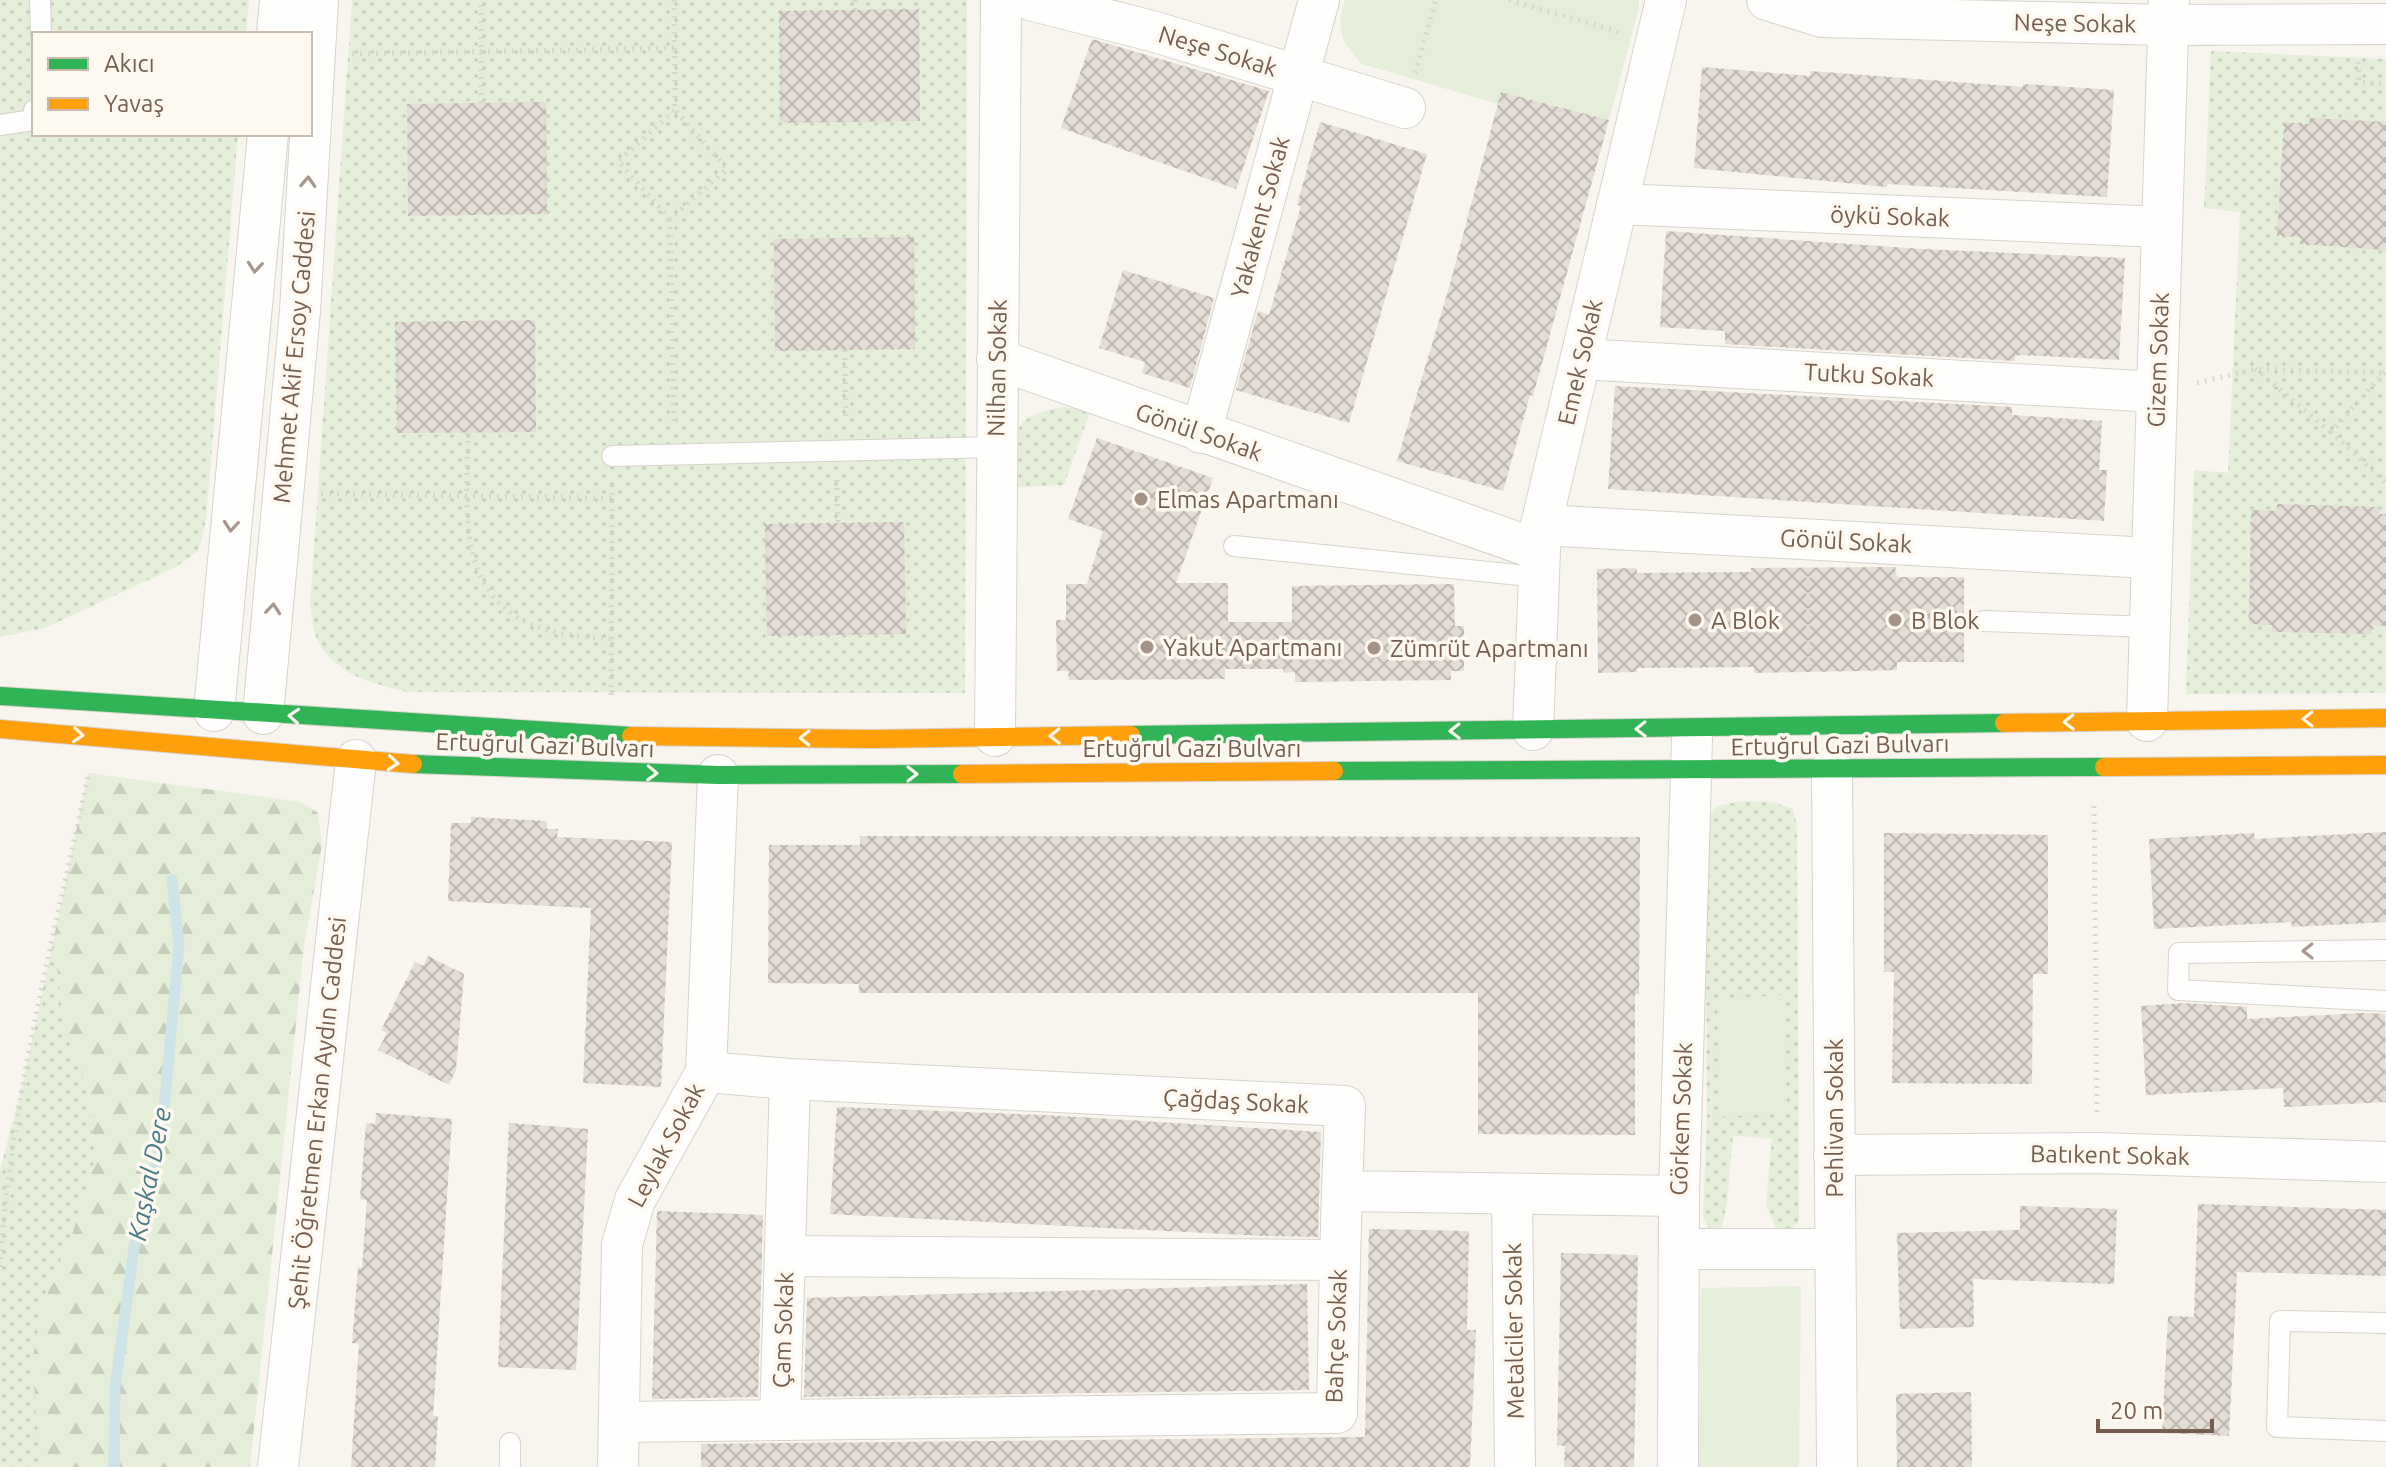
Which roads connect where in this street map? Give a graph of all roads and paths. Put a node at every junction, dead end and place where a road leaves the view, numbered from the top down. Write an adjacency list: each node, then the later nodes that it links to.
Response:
1 (40, 0): 19 (lane)
2 (280, 0): 20 (street)
3 (318, 0): 24 (street, Mehmet Akif Ersoy Caddesi)
4 (674, 0): 22 (path)
5 (855, 0): 15 (path)
6 (1001, 0): 40 (street, Nilhan Sokak)
7 (1030, 0): 17 (street, Neşe Sokak)
8 (1319, 0): 25 (street, Yakakent Sokak)
9 (1436, 0): 30 (path)
10 (1509, 0): 21 (path)
11 (1666, 0): 21 (street, Emek Sokak)
12 (1767, 0): 14 (street, Neşe Sokak)
13 (481, 3): 23 (path)
14 (1824, 8): 16 (street, Neşe Sokak)
15 (855, 10)
16 (2168, 12): 18 (street, Neşe Sokak); 38 (street, Gizem Sokak)
17 (1156, 15): 25 (street, Neşe Sokak)
18 (2386, 24)
19 (41, 32)
20 (277, 32)
21 (1656, 43): 36 (street, Emek Sokak)
22 (674, 48): 23 (path); 31 (path)
23 (481, 52): 24 (path); 28 (path)
24 (315, 55): 29 (street, Mehmet Akif Ersoy Caddesi, one-way to 24)
25 (1298, 76): 30 (street, Neşe Sokak); 47 (street, Yakakent Sokak)
26 (2359, 82): 27 (path)
27 (2386, 84)
28 (481, 103)
29 (312, 106)
30 (1405, 108)
31 (675, 110): 37 (path); 37 (path)
32 (32, 120): 33 (lane)
33 (0, 125)
34 (268, 136): 65 (street, Mehmet Akif Ersoy Caddesi, one-way to 65)
35 (310, 136): 53 (street, Mehmet Akif Ersoy Caddesi, one-way to 35)
36 (1617, 204): 38 (street, öykü Sokak); 41 (street, Emek Sokak)
37 (670, 219): 50 (path)
38 (2162, 227): 44 (street, Gizem Sokak)
39 (845, 350): 49 (path)
40 (997, 359): 47 (street, Gönül Sokak); 48 (street, Nilhan Sokak)
41 (1581, 359): 44 (street, Tutku Sokak); 59 (street, Emek Sokak)
42 (2255, 369): 43 (path); 44 (path); 45 (path)
43 (2385, 373): 45 (path)
44 (2157, 392): 60 (street, Gizem Sokak)
45 (2331, 432): 52 (path)
46 (468, 433): 54 (path)
47 (1201, 433): 59 (street, Gönül Sokak)
48 (996, 447): 49 (lane); 73 (street, Nilhan Sokak)
49 (842, 451): 50 (lane); 56 (path)
50 (674, 454): 51 (lane)
51 (612, 456): 55 (path)
52 (2386, 483)
53 (284, 493): 54 (path); 66 (street, Mehmet Akif Ersoy Caddesi, one-way to 53)
54 (467, 496): 55 (path); 63 (path)
55 (612, 498): 63 (path)
56 (838, 523)
57 (1807, 539): 59 (street, Gönül Sokak); 60 (street, Gönül Sokak); 64 (path)
58 (1234, 546): 59 (lane)
59 (1539, 551): 71 (street, Emek Sokak)
60 (2150, 558): 62 (street, Gizem Sokak)
61 (1984, 621): 62 (lane)
62 (2149, 627): 68 (street, Gizem Sokak)
63 (612, 639): 72 (path)
64 (1809, 669)
65 (214, 711): 66 (main road, Ertuğrul Gazi Bulvarı); 69 (main road, Ertuğrul Gazi Bulvarı)
66 (263, 714): 72 (main road, Ertuğrul Gazi Bulvarı, one-way to 66)
67 (2386, 718): 68 (main road, Ertuğrul Gazi Bulvarı, one-way to 68)
68 (2147, 721): 70 (main road, Ertuğrul Gazi Bulvarı, one-way to 70)
69 (2, 722): 74 (main road, Ertuğrul Gazi Bulvarı, one-way to 74)
70 (1692, 728): 71 (main road, Ertuğrul Gazi Bulvarı, one-way to 71); 79 (street, Görkem Sokak)
71 (1533, 730): 73 (main road, Ertuğrul Gazi Bulvarı, one-way to 73)
72 (611, 736): 73 (main road, Ertuğrul Gazi Bulvarı, one-way to 72)
73 (995, 736)
74 (95, 737): 75 (main road, Ertuğrul Gazi Bulvarı); 95 (path)
75 (356, 760): 80 (main road, Ertuğrul Gazi Bulvarı, one-way to 80); 101 (street, Şehit Öğretmen Erkan Aydın Caddesi)
76 (2386, 765): 77 (main road, Ertuğrul Gazi Bulvarı)
77 (2094, 766): 78 (main road, Ertuğrul Gazi Bulvarı); 85 (path)
78 (1832, 768): 79 (main road, Ertuğrul Gazi Bulvarı); 86 (street, Pehlivan Sokak)
79 (1691, 770): 80 (main road, Ertuğrul Gazi Bulvarı, one-way to 79); 90 (street, Görkem Sokak)
80 (718, 775): 83 (street, Leylak Sokak)
81 (2386, 950): 82 (lane, one-way to 82)
82 (2386, 1001)
83 (706, 1072): 84 (street, Çağdaş Sokak); 98 (street, Leylak Sokak)
84 (790, 1079): 88 (street, Çağdaş Sokak); 93 (street, Çam Sokak)
85 (2098, 1153): 86 (street, Batıkent Sokak); 87 (street, Batıkent Sokak)
86 (1834, 1155): 92 (street, Pehlivan Sokak)
87 (2386, 1162)
88 (1342, 1191): 89 (street); 94 (street)
89 (1512, 1194): 90 (street); 104 (street, Metalciler Sokak)
90 (1679, 1196): 91 (street, Görkem Sokak)
91 (1679, 1249): 92 (street); 105 (street, Görkem Sokak)
92 (1834, 1249): 106 (street, Pehlivan Sokak)
93 (785, 1256): 94 (street, Bahçe Sokak); 97 (street, Çam Sokak)
94 (1340, 1260): 97 (street, Bahçe Sokak)
95 (0, 1267)
96 (2386, 1323): 99 (lane)
97 (780, 1420): 98 (street, Çam Sokak)
98 (619, 1422): 103 (street, Leylak Sokak)
99 (2386, 1431)
100 (510, 1443): 102 (lane)
101 (278, 1467)
102 (510, 1467)
103 (618, 1467)
104 (1515, 1467)
105 (1678, 1467)
106 (1837, 1467)

